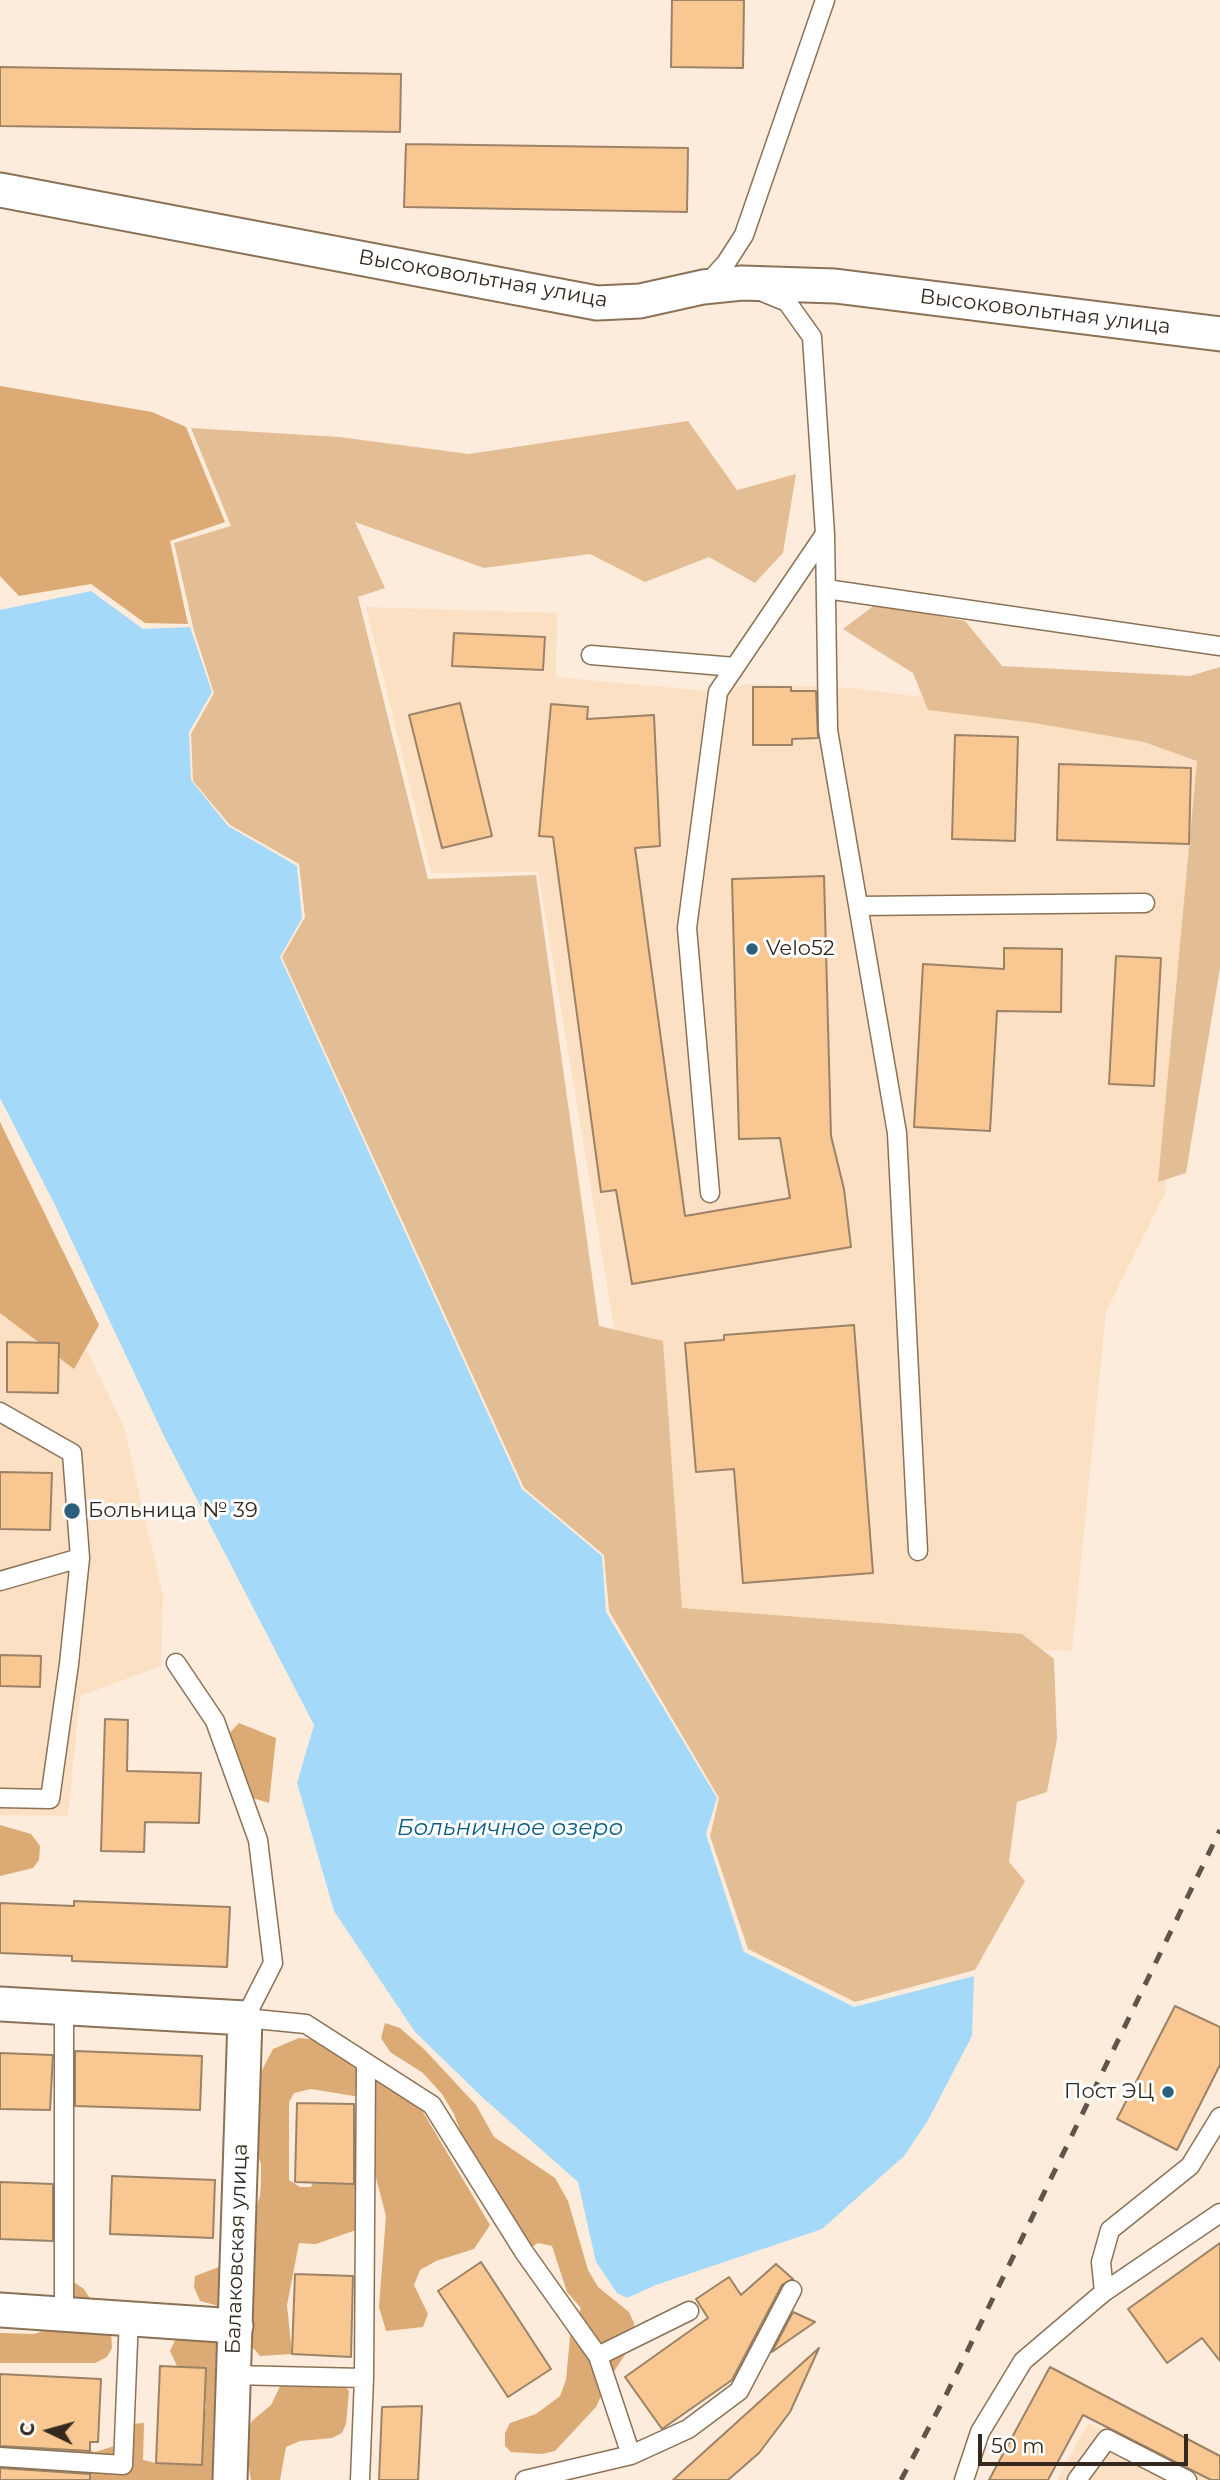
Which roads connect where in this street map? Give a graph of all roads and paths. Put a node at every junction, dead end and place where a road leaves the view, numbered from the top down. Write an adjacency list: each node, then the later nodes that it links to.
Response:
1 (825, 0): 4 (lane)
2 (0, 190): 4 (street, Высоковольтная улица)
3 (742, 283): 4 (street, Высоковольтная улица); 5 (street, Высоковольтная улица); 6 (lane)
4 (703, 287)
5 (1220, 334)
6 (825, 534): 7 (lane); 10 (lane)
7 (826, 589): 8 (lane); 12 (lane)
8 (1220, 646)
9 (591, 655): 10 (lane)
10 (735, 667): 13 (lane)
11 (1145, 903): 12 (lane)
12 (858, 906): 15 (lane)
13 (710, 1193)
14 (0, 1412): 16 (lane)
15 (918, 1551)
16 (79, 1558): 17 (lane); 19 (lane)
17 (0, 1581)
18 (176, 1662): 22 (lane)
19 (0, 1798)
20 (0, 2004): 21 (street)
21 (64, 2008): 22 (street); 30 (lane)
22 (245, 2018): 23 (lane); 32 (street, Балаковская улица)
23 (366, 2063): 33 (lane); 35 (lane)
24 (1220, 2117): 27 (lane)
25 (1220, 2213): 27 (lane)
26 (792, 2290): 36 (lane)
27 (1104, 2292): 41 (lane)
28 (0, 2310): 30 (street)
29 (689, 2311): 33 (lane)
30 (64, 2313): 31 (street)
31 (130, 2317): 32 (street); 37 (lane)
32 (236, 2326): 34 (street, Балаковская улица)
33 (598, 2356): 36 (lane)
34 (231, 2375): 35 (lane); 38 (street, Балаковская улица)
35 (364, 2378): 39 (lane)
36 (631, 2455): 40 (lane)
37 (0, 2456)
38 (230, 2480)
39 (360, 2480)
40 (525, 2480)
41 (964, 2480)
42 (1077, 2480): 43 (lane)
43 (1187, 2480)

